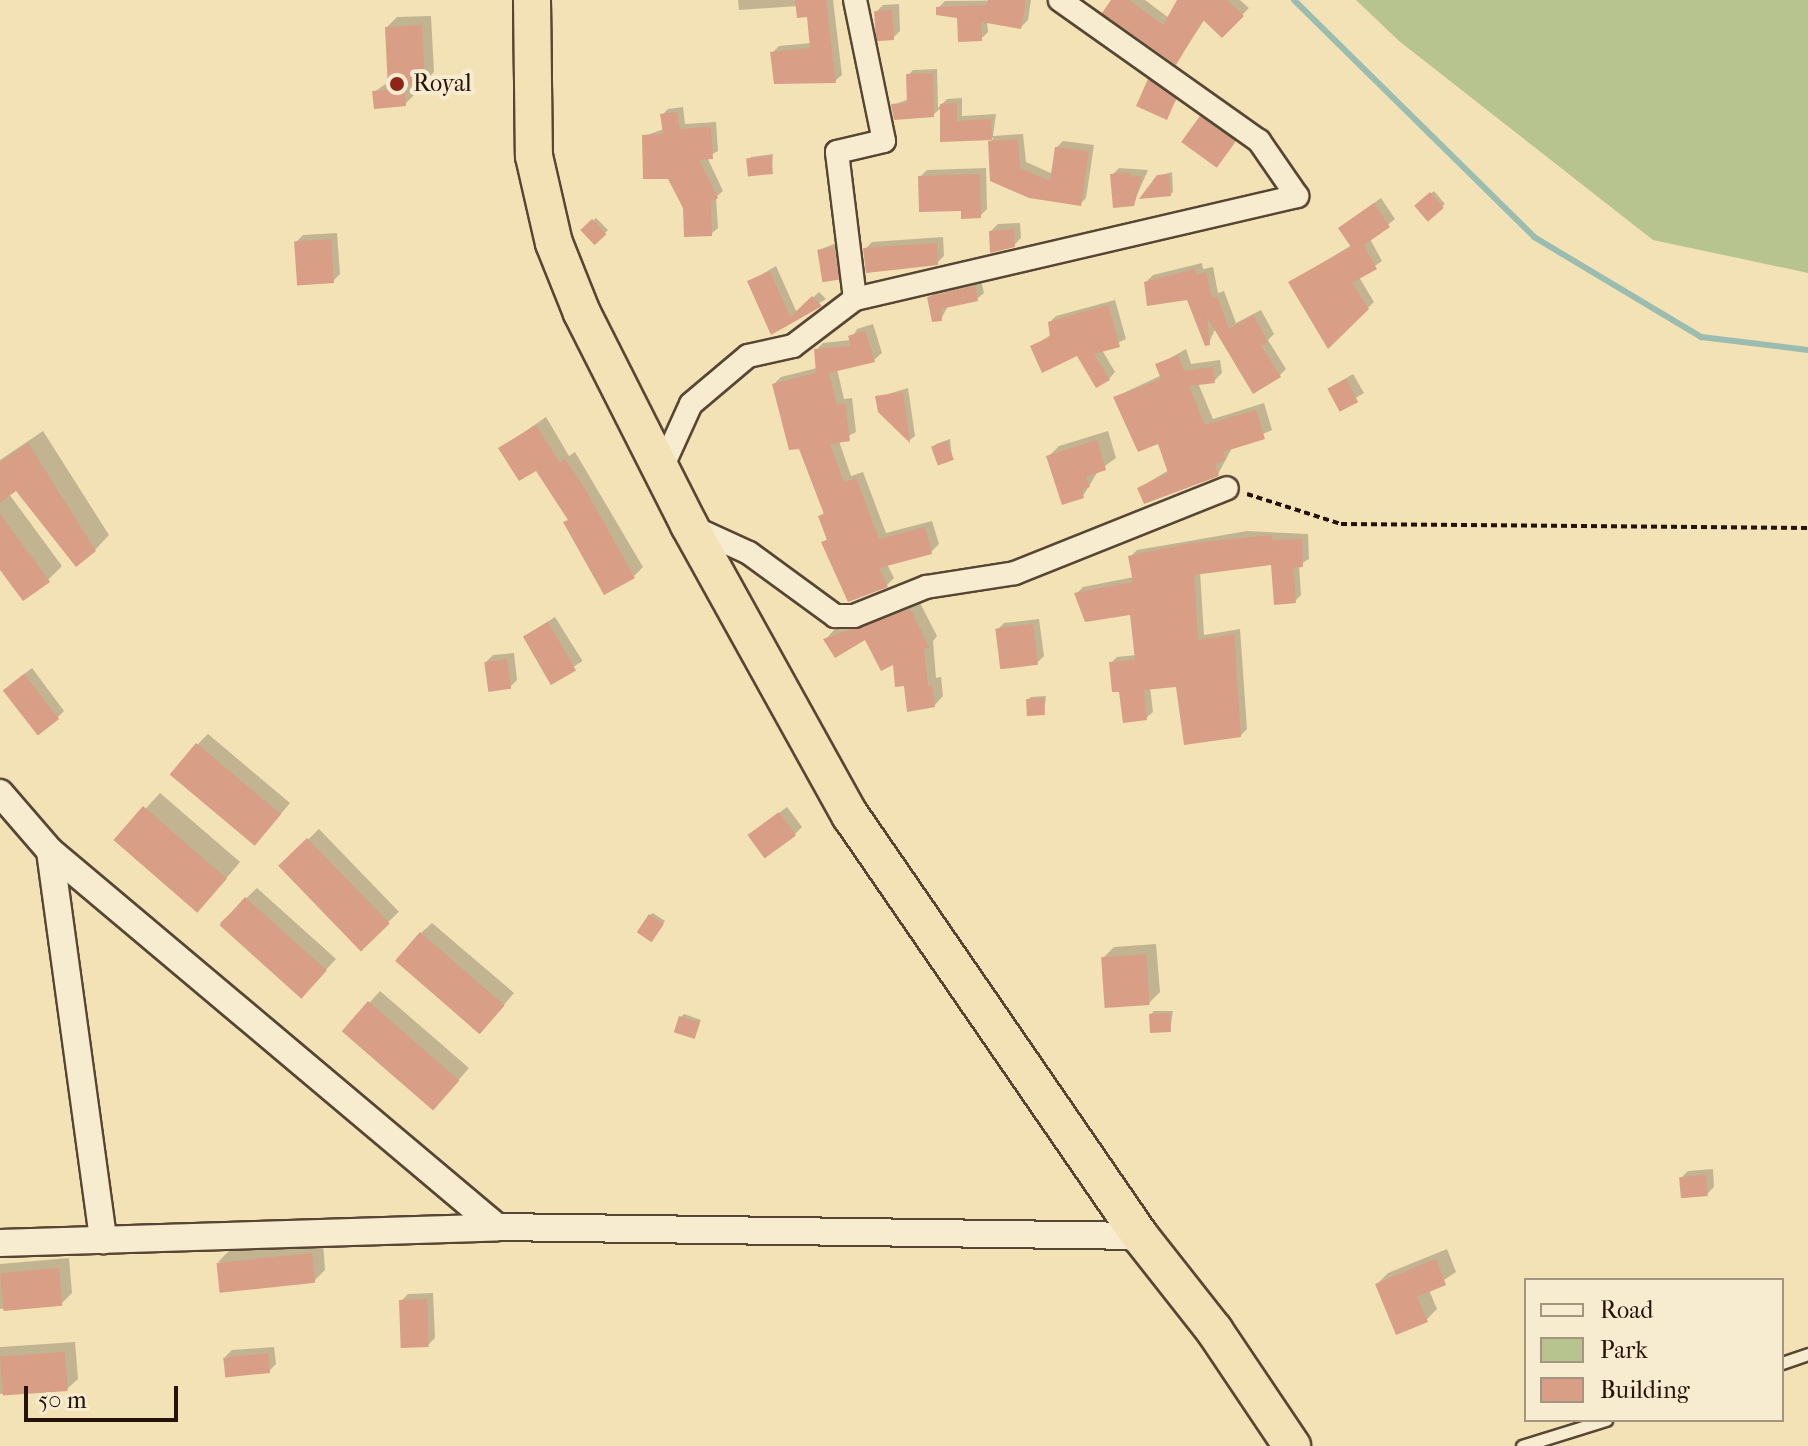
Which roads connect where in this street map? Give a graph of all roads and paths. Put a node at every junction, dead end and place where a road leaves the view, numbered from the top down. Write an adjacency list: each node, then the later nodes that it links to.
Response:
1 (532, 0): 5 (highway)
2 (855, 0): 4 (street)
3 (1060, 0): 4 (street)
4 (855, 299): 5 (street)
5 (661, 470): 7 (highway)
6 (1227, 488): 7 (street); 8 (path)
7 (689, 525): 12 (highway)
8 (1808, 528)
9 (0, 793): 10 (street)
10 (50, 851): 11 (street); 13 (street)
11 (497, 1227): 12 (street); 13 (street)
12 (1140, 1236): 18 (highway)
13 (103, 1240): 14 (street)
14 (0, 1243)
15 (1808, 1354): 16 (lane)
16 (1784, 1362)
17 (1600, 1422): 19 (lane)
18 (1292, 1446)
19 (1522, 1446)

